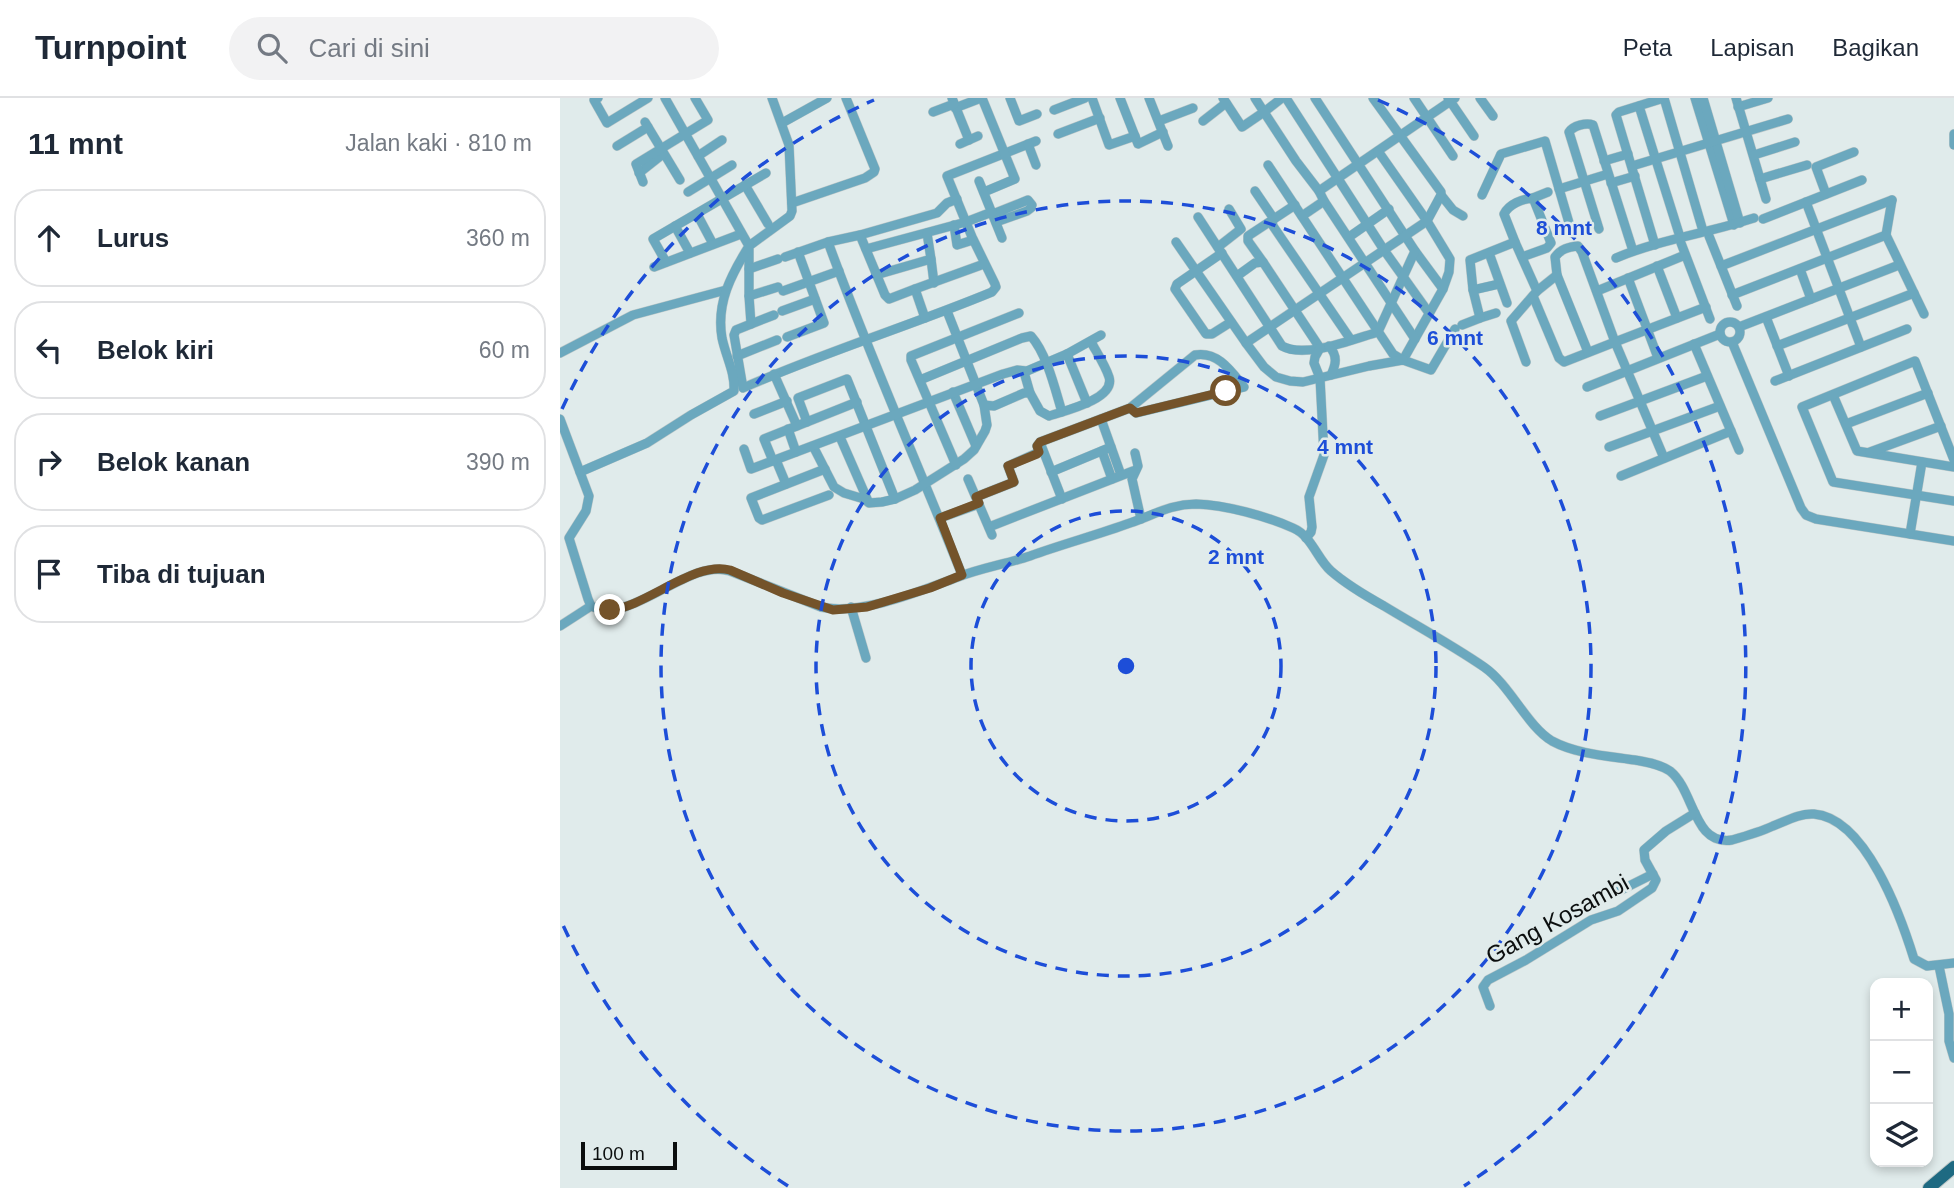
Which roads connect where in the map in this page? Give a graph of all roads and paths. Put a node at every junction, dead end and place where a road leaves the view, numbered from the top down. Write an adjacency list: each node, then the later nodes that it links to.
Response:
1 (598, 98): 2 (street)
2 (648, 98)
3 (665, 98): 45 (street)
4 (695, 98): 45 (street)
5 (772, 98): 40 (street)
6 (827, 98): 40 (street)
7 (846, 98): 99 (street)
8 (981, 98): 27 (street); 60 (street)
9 (1010, 98): 33 (street)
10 (1085, 98): 30 (street)
11 (1092, 98): 36 (street)
12 (1120, 98): 47 (street)
13 (1149, 98): 38 (street)
14 (1255, 98): 32 (street)
15 (1284, 98): 32 (street); 75 (street)
16 (1373, 98): 46 (street)
17 (1414, 98): 35 (street)
18 (1480, 98): 34 (street)
19 (1664, 98): 28 (street); 58 (street)
20 (1695, 98): 51 (street)
21 (1703, 98): 51 (street)
22 (1768, 98): 26 (street)
23 (1451, 99): 35 (street); 48 (street)
24 (1319, 100): 67 (street)
25 (1224, 101): 32 (street); 39 (street)
26 (1737, 102): 41 (street)
27 (954, 103): 31 (street); 50 (street)
28 (1639, 106): 61 (street); 65 (street)
29 (1193, 108): 38 (street)
30 (1054, 110)
31 (933, 112)
32 (1264, 112): 86 (street)
33 (1037, 114)
34 (1493, 116)
35 (1426, 117): 46 (street); 64 (street)
36 (1100, 118): 43 (street); 47 (street)
37 (1788, 119): 41 (street)
38 (1159, 121): 42 (street)
39 (1203, 121)
40 (782, 123): 99 (street)
41 (1746, 130): 51 (street); 62 (street)
42 (1163, 132): 47 (street); 55 (street)
43 (1058, 134)
44 (1954, 134): 53 (street)
45 (686, 135): 56 (street); 63 (street)
46 (1401, 135): 57 (street); 91 (street)
47 (1135, 136)
48 (1474, 136)
49 (722, 140): 63 (street)
50 (969, 140)
51 (1712, 142): 58 (street); 112 (street)
52 (1795, 142): 62 (street)
53 (1954, 145)
54 (617, 146): 56 (street)
55 (1168, 146)
56 (663, 151): 74 (street); 79 (street)
57 (1378, 151): 67 (street); 109 (street)
58 (1680, 151): 65 (street); 121 (street)
59 (1854, 152): 90 (street)
60 (1004, 154): 69 (street); 88 (street); 96 (street)
61 (1628, 154): 66 (street); 72 (street)
62 (1754, 155): 78 (street)
63 (698, 156): 76 (street)
64 (1453, 156)
65 (1656, 159): 72 (street); 128 (street)
66 (1604, 161): 77 (street); 82 (street)
67 (1359, 164): 75 (street); 102 (street)
68 (732, 165): 76 (street)
69 (1036, 165)
70 (1268, 165): 100 (street)
71 (1807, 165): 78 (street)
72 (1633, 171): 77 (street); 134 (street)
73 (766, 173): 83 (street)
74 (641, 177)
75 (1339, 177): 86 (street); 114 (street)
76 (710, 178): 87 (street); 95 (street)
77 (1609, 179): 82 (street); 140 (street)
78 (1760, 179): 94 (street)
79 (680, 180)
80 (1862, 180): 90 (street)
81 (979, 181): 88 (street)
82 (1584, 181): 84 (street); 116 (street)
83 (745, 185): 95 (street); 111 (street)
84 (1559, 190): 92 (street); 119 (street)
85 (1255, 191): 108 (street)
86 (1319, 191): 97 (street)
87 (688, 192)
88 (984, 192): 104 (street)
89 (1548, 192): 93 (street)
90 (1826, 194): 98 (street)
91 (1441, 195): 106 (street); 109 (street)
92 (1482, 195)
93 (1533, 198): 131 (street); 146 (street)
94 (1766, 198)
95 (722, 199): 103 (street); 120 (street)
96 (957, 199): 110 (street); 122 (street)
97 (1324, 201): 105 (street); 125 (street)
98 (1805, 202): 112 (street); 117 (street)
99 (792, 204): 135 (street)
100 (1295, 205): 105 (street); 108 (street)
101 (1228, 209): 137 (street)
102 (1389, 209): 114 (street); 123 (street)
103 (697, 214): 115 (street); 132 (street)
104 (993, 216): 110 (street); 126 (street)
105 (1302, 216): 166 (street)
106 (1463, 216)
107 (1198, 217): 137 (street)
108 (1273, 220): 151 (street); 177 (street)
109 (1427, 221): 123 (street); 173 (street)
110 (966, 222): 113 (street); 127 (street)
111 (768, 224)
112 (1737, 224): 121 (street)
113 (954, 225): 118 (street); 133 (street)
114 (1368, 225): 125 (street); 138 (street)
115 (675, 226): 142 (street); 150 (street)
116 (1599, 229)
117 (1816, 230): 124 (street); 148 (street); 157 (street)
118 (927, 233): 136 (street); 149 (street)
119 (1573, 233)
120 (741, 234): 132 (street); 135 (street)
121 (1706, 234): 128 (street); 157 (street)
122 (860, 235): 129 (street); 136 (street)
123 (1405, 235): 138 (street); 139 (street)
124 (1886, 235): 148 (street); 154 (street)
125 (1349, 237): 152 (street)
126 (1002, 238)
127 (973, 240): 133 (street); 153 (street)
128 (1680, 240): 134 (street); 144 (street)
129 (828, 242): 141 (street); 160 (street)
130 (1176, 242): 161 (street)
131 (1515, 242): 143 (street); 146 (street)
132 (713, 244): 142 (street)
133 (957, 245): 145 (street)
134 (1656, 245): 140 (street)
135 (749, 246): 158 (street); 174 (street)
136 (866, 249): 162 (street)
137 (1220, 250): 161 (street); 164 (street)
138 (1384, 250): 152 (street); 165 (street)
139 (1415, 251): 165 (street); 173 (street)
140 (1633, 251): 147 (street)
141 (798, 252): 158 (street); 168 (street)
142 (690, 253): 150 (street)
143 (1489, 253): 170 (street); 175 (street)
144 (1685, 254): 155 (street); 187 (street)
145 (958, 257)
146 (1522, 257): 178 (street)
147 (1616, 258)
148 (1827, 258): 159 (street); 171 (street)
149 (931, 259): 162 (street); 169 (street)
150 (666, 262): 156 (street)
151 (1262, 262): 164 (street); 188 (street)
152 (1365, 262): 166 (street); 184 (street)
153 (984, 264): 169 (street); 189 (street)
154 (1899, 265): 171 (street); 179 (street)
155 (1657, 266): 167 (street); 197 (street)
156 (654, 267)
157 (1721, 267): 180 (street)
158 (749, 269): 181 (street)
159 (1800, 269): 180 (street); 183 (street)
160 (839, 271): 168 (street); 212 (street)
161 (1197, 271): 200 (street); 200 (street)
162 (876, 275): 172 (street)
163 (1557, 275): 176 (street); 178 (street); 221 (street)
164 (1237, 276): 202 (street)
165 (1402, 276): 184 (street); 191 (street)
166 (1343, 278): 177 (street); 206 (street)
167 (1628, 278): 176 (street); 205 (street)
168 (809, 282): 181 (street); 182 (street)
169 (934, 283): 172 (street)
170 (1499, 284): 175 (street); 185 (street)
171 (1839, 288): 183 (street); 198 (street)
172 (915, 289): 195 (street)
173 (1443, 289): 191 (street)
174 (726, 290): 222 (street); 287 (street)
175 (1473, 290): 196 (street)
176 (1597, 291): 214 (street)
177 (1319, 293): 188 (street); 210 (street)
178 (1535, 293): 221 (street); 228 (street)
179 (1913, 293): 193 (street); 198 (street)
180 (1732, 295): 186 (street)
181 (749, 296): 201 (street)
182 (815, 299): 201 (street); 224 (street)
183 (1811, 299): 194 (street)
184 (1391, 302): 206 (street); 211 (street)
185 (1507, 303)
186 (1737, 306)
187 (1706, 307): 197 (street); 199 (street)
188 (1295, 310): 202 (street); 219 (street)
189 (947, 311): 195 (street); 209 (street)
190 (1018, 313): 209 (street)
191 (1429, 313): 211 (street)
192 (1496, 313): 196 (street)
193 (1924, 314)
194 (1766, 317): 203 (street); 218 (street)
195 (925, 318): 212 (street)
196 (1480, 318): 226 (street)
197 (1678, 318): 205 (street)
198 (1850, 318): 218 (street); 220 (street)
199 (1710, 319)
200 (1231, 321): 216 (street)
201 (751, 324): 224 (street)
202 (1270, 327): 216 (street); 219 (street)
203 (1739, 327): 207 (street); 215 (street)
204 (1907, 329): 220 (street)
205 (1647, 330): 214 (street); 225 (street)
206 (1378, 332): 210 (street); 226 (street)
207 (1720, 334): 215 (street); 217 (street)
208 (1101, 335): 213 (street)
209 (956, 338): 227 (street); 237 (street)
210 (1351, 340): 219 (street)
211 (1415, 340): 226 (street)
212 (865, 341): 232 (street); 257 (street)
213 (1091, 342): 223 (street); 250 (street)
214 (1615, 342): 221 (street); 230 (street)
215 (1732, 342): 303 (street)
216 (1245, 343): 236 (street)
217 (1695, 344): 225 (street); 234 (street)
218 (1777, 346): 235 (street)
219 (1324, 347): 233 (street); 236 (street)
220 (1861, 347): 235 (street)
221 (1588, 352)
222 (560, 353)
223 (1067, 354): 229 (street); 250 (street)
224 (737, 356): 232 (street)
225 (1658, 358): 230 (street)
226 (1403, 360): 233 (street)
227 (966, 362): 229 (street); 237 (street); 239 (street)
228 (1526, 362)
229 (1045, 363): 231 (street); 255 (street)
230 (1627, 370): 240 (street); 248 (street)
231 (1024, 372): 239 (street); 242 (street)
232 (774, 374): 246 (street)
233 (1331, 375): 236 (street)
234 (1707, 376): 248 (street); 252 (street)
235 (1788, 376): 238 (street)
236 (1320, 378): 304 (street)
237 (920, 380): 249 (street)
238 (1775, 381)
239 (974, 385): 241 (street); 251 (street)
240 (1587, 387)
241 (953, 393): 249 (street); 271 (street)
242 (1030, 393): 251 (street); 255 (street)
243 (1928, 393): 244 (street); 262 (street); 263 (street)
244 (1833, 395): 262 (street); 295 (street)
245 (1143, 397): 253 (street); 254 (street); 254 (street)
246 (786, 401): 256 (street); 265 (street)
247 (857, 402): 261 (street); 261 (street); 264 (street)
248 (1640, 402): 258 (street); 266 (street)
249 (928, 403): 257 (street); 283 (street)
250 (1087, 403): 255 (street)
251 (984, 405): 271 (street)
252 (1720, 405): 266 (street); 267 (street)
253 (1130, 408): 254 (street); 260 (street)
254 (1147, 410)
255 (1062, 412)
256 (754, 414)
257 (897, 415): 264 (street); 292 (street)
258 (1600, 416)
259 (560, 419): 287 (street)
260 (1101, 419): 269 (street); 274 (street)
261 (807, 422): 265 (street)
262 (1846, 424): 278 (street)
263 (1941, 426): 278 (street); 280 (street)
264 (865, 427): 268 (street); 296 (street)
265 (792, 428): 276 (street); 281 (street)
266 (1652, 431): 272 (street); 279 (street)
267 (1731, 431): 275 (street); 279 (street)
268 (840, 437): 270 (street); 300 (street)
269 (1040, 442): 288 (street); 298 (street)
270 (813, 446): 276 (street); 285 (street)
271 (976, 446): 283 (street)
272 (1609, 447)
273 (744, 449): 281 (street)
274 (1106, 449): 288 (street); 290 (street)
275 (1739, 450)
276 (796, 452): 281 (street)
277 (1135, 453): 302 (street)
278 (1868, 453): 282 (street)
279 (1664, 458): 289 (street)
280 (1954, 460)
281 (774, 461): 293 (street)
282 (1922, 462): 284 (street); 295 (street)
283 (956, 465): 292 (street)
284 (1954, 467)
285 (825, 469): 293 (street); 300 (street)
286 (1133, 471): 290 (street)
287 (580, 472): 305 (street)
288 (1051, 472): 297 (street)
289 (1621, 476)
290 (1116, 477): 297 (street)
291 (968, 479): 298 (street)
292 (926, 483): 296 (street); 301 (street)
293 (786, 484): 294 (street)
294 (829, 495)
295 (1916, 495): 299 (street); 303 (street)
296 (895, 499): 300 (street)
297 (1062, 499): 298 (street)
298 (977, 500): 301 (street)
299 (1954, 501)
300 (869, 503)
301 (940, 518): 307 (street)
302 (1141, 519): 304 (street); 307 (street)
303 (1910, 534): 306 (street)
304 (1306, 537): 312 (street)
305 (565, 540): 308 (street)
306 (1954, 541)
307 (962, 575): 309 (street)
308 (591, 606): 309 (street); 310 (street)
309 (851, 607): 311 (street)
310 (560, 626)
311 (866, 658)
312 (1695, 813): 313 (street, Gang Kosambi); 316 (street)
313 (1653, 874): 314 (street); 317 (street, Gang Kosambi)
314 (1617, 892)
315 (1954, 963): 316 (street)
316 (1939, 965): 318 (street)
317 (1489, 1006)
318 (1954, 1058)
319 (1954, 1167): 320 (main road)
320 (1929, 1188)

